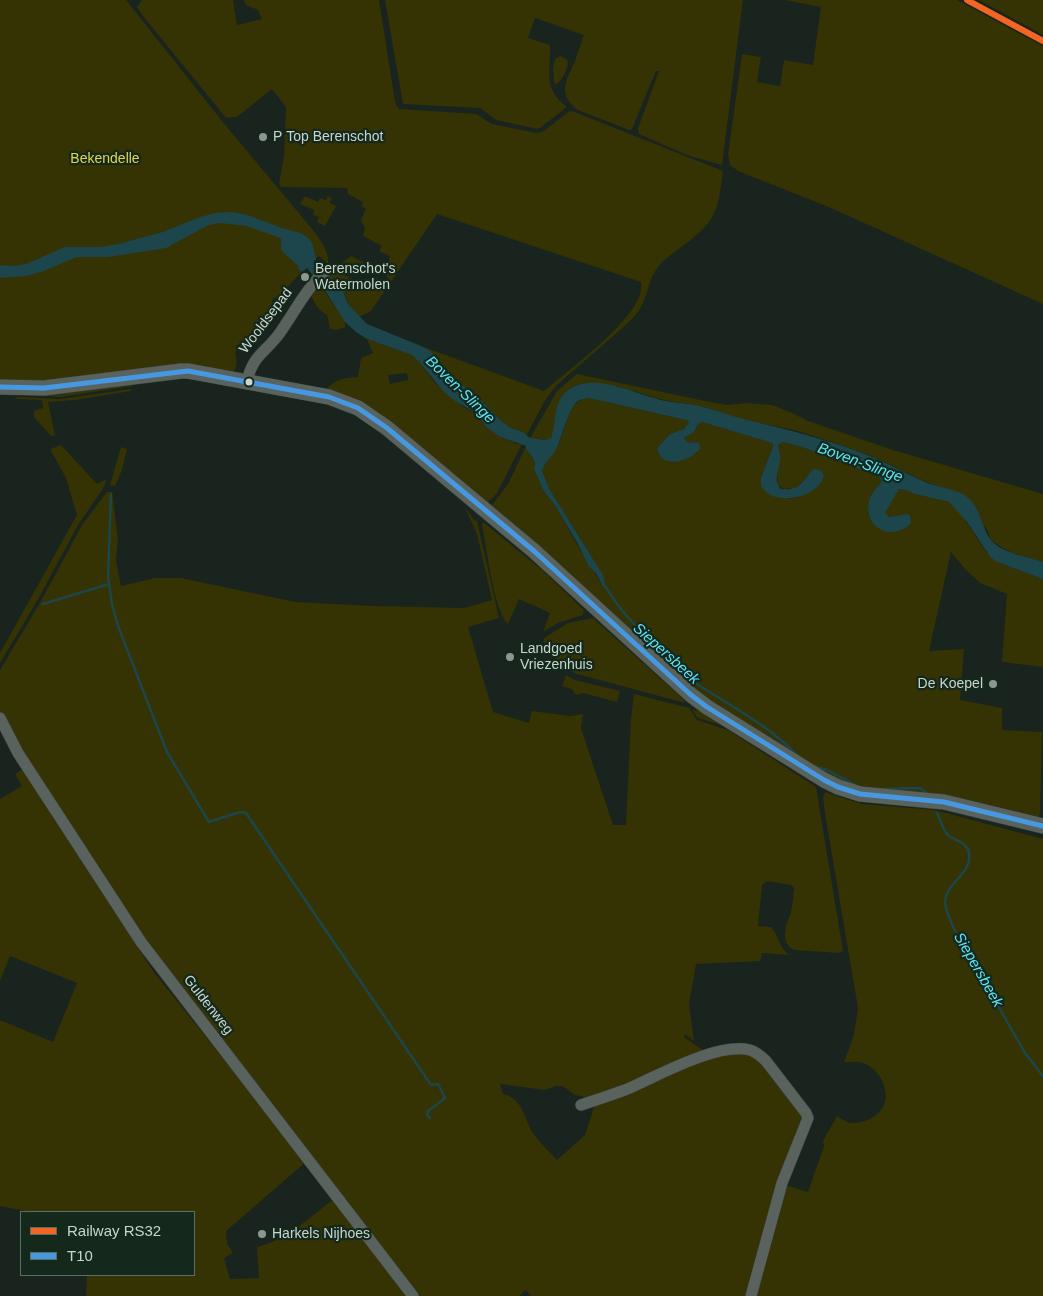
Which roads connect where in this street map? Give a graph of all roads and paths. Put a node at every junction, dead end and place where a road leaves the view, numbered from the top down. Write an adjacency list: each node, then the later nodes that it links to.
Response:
1 (325, 271): 2 (street, Wooldsepad)
2 (247, 381): 3 (main road); 5 (main road)
3 (0, 387)
4 (0, 718): 7 (street, Guldenweg)
5 (1043, 826)
6 (581, 1105): 8 (street)
7 (414, 1296)
8 (751, 1296)

